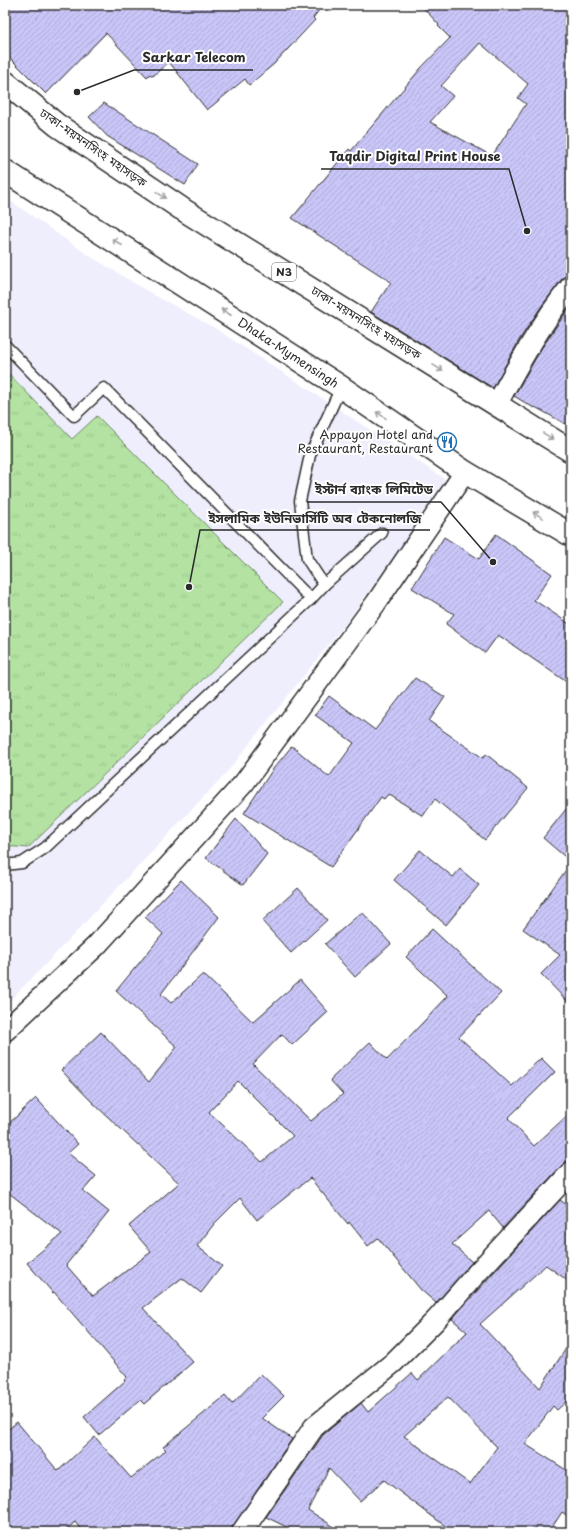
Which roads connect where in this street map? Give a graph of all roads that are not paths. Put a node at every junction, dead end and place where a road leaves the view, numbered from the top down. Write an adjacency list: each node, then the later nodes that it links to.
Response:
1 (5, 82): 6 (highway, ঢাকা-ময়মনসিংহ মহাসড়ক / N3, one-way to 6)
2 (5, 170): 5 (highway, Dhaka-Mymensingh, one-way to 2)
3 (571, 286): 6 (street)
4 (5, 345): 12 (lane)
5 (341, 387): 8 (highway, Dhaka-Mymensingh, one-way to 5); 11 (lane)
6 (497, 404): 7 (highway, ঢাকা-ময়মনসিংহ মহাসড়ক / N3, one-way to 7)
7 (571, 451)
8 (464, 472): 10 (highway, Dhaka-Mymensingh, one-way to 8); 14 (street)
9 (382, 533): 11 (lane)
10 (571, 535)
11 (324, 585): 12 (lane)
12 (311, 599): 13 (lane)
13 (5, 865)
14 (5, 1030)
15 (571, 1172): 16 (street)
16 (242, 1532)

